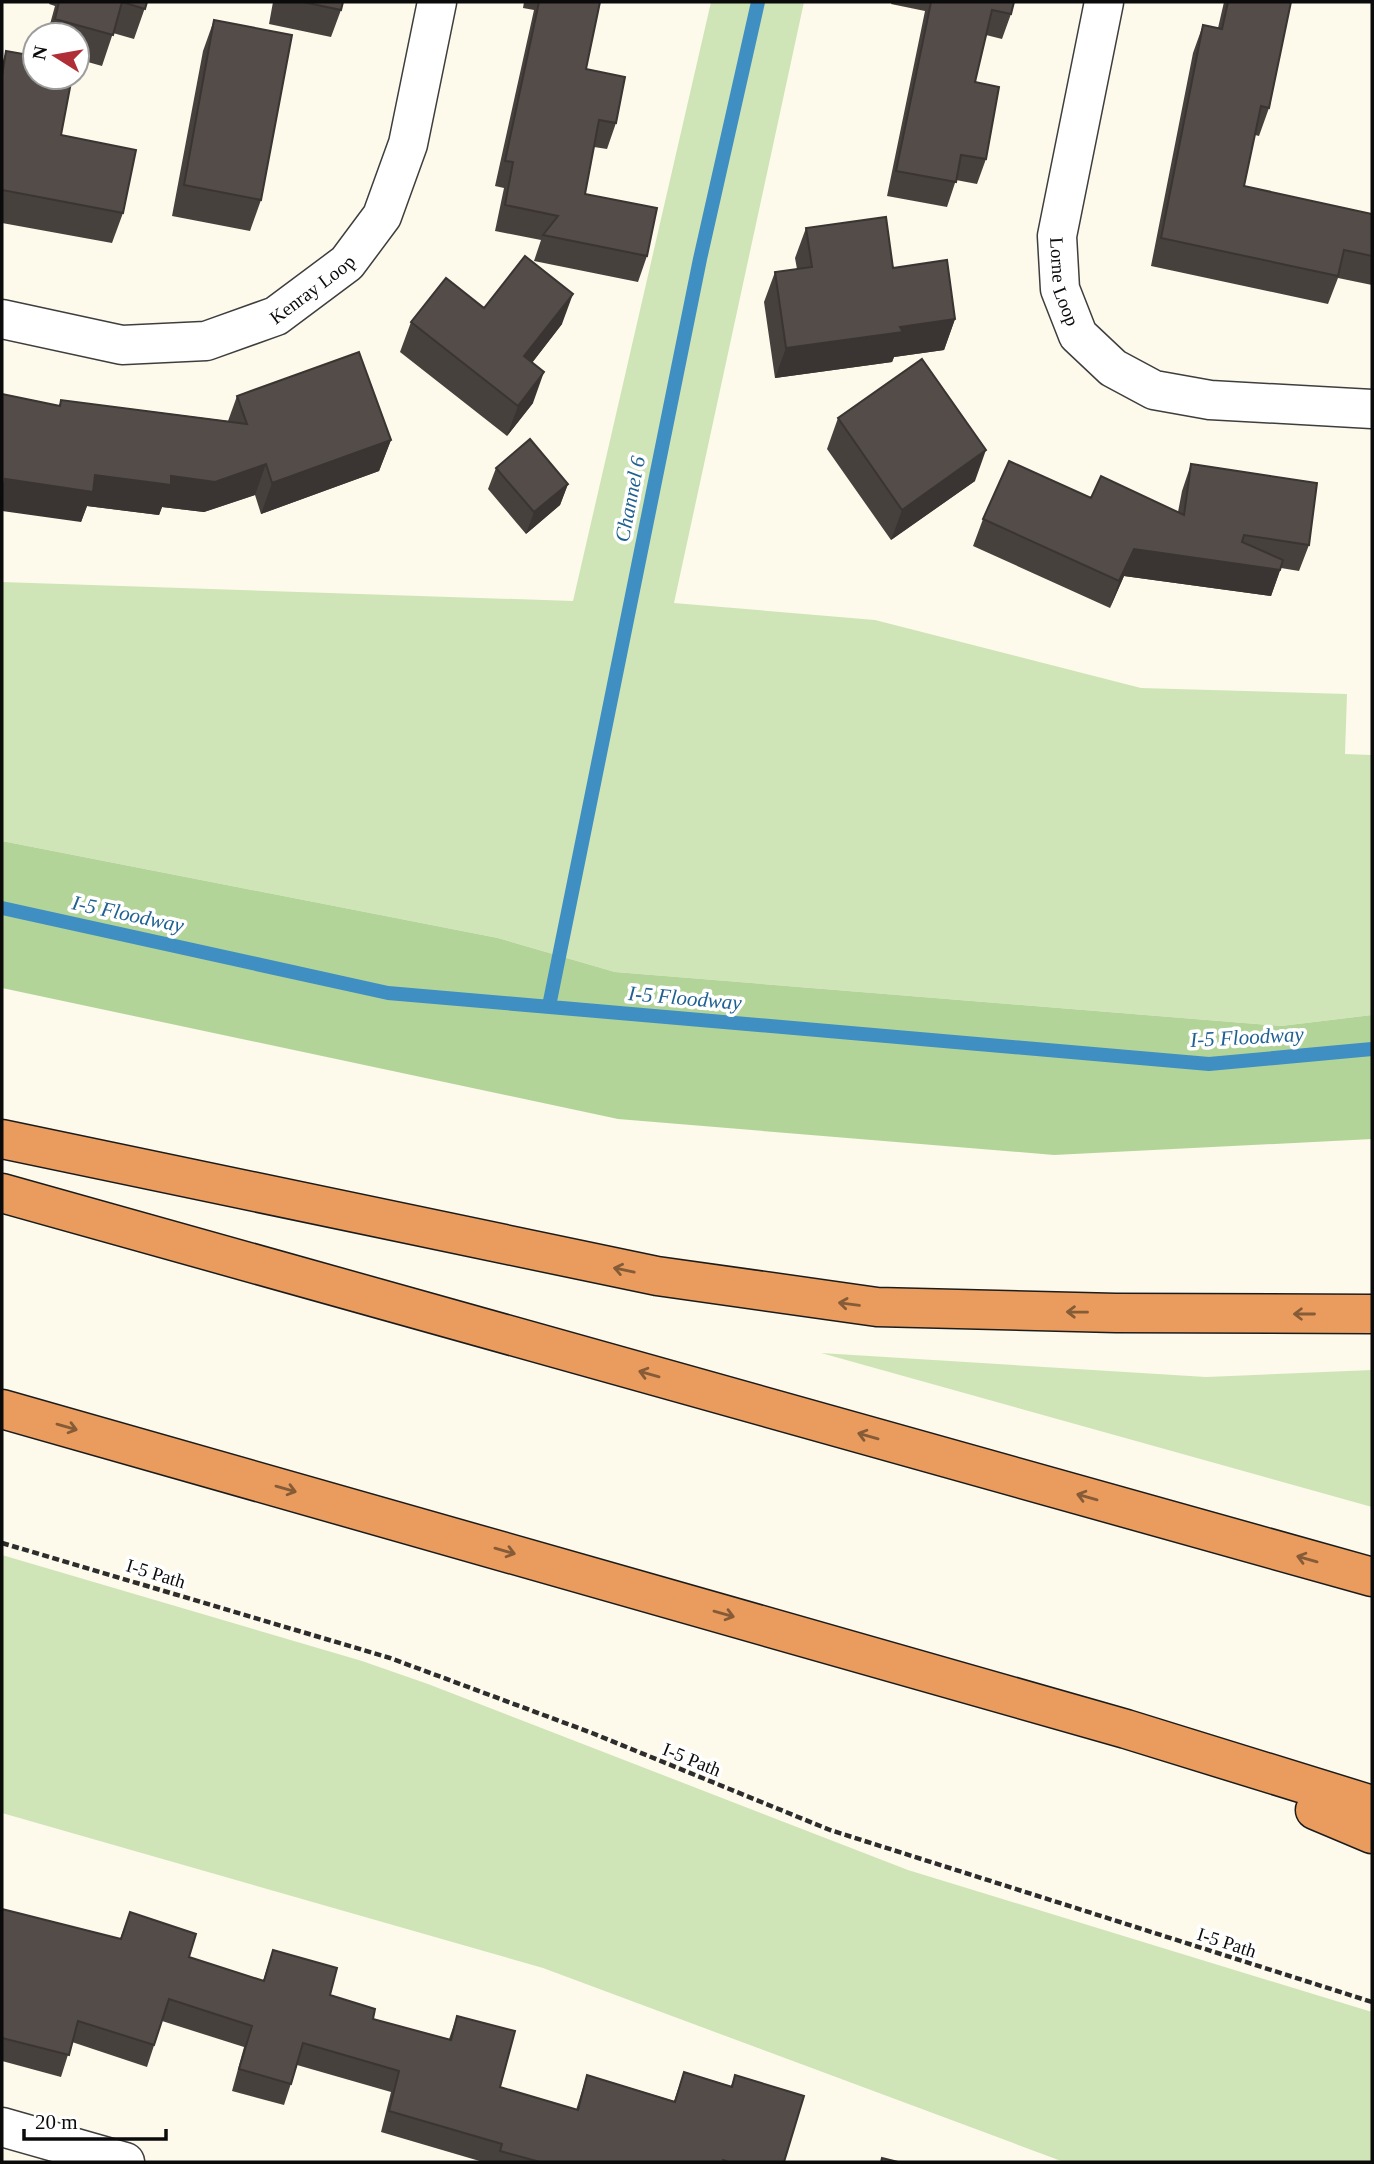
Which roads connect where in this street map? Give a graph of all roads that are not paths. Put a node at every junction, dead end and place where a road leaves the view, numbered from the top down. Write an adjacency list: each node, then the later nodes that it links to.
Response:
1 (437, 2): 3 (street, Kenray Loop)
2 (1104, 2): 4 (street, Lorne Loop)
3 (2, 319)
4 (1372, 409)
5 (2, 1139): 7 (highway, one-way to 5)
6 (2, 1193): 9 (highway, one-way to 6)
7 (1372, 1314)
8 (2, 1409): 10 (highway, one-way to 10)
9 (1372, 1577)
10 (1126, 1729): 11 (highway); 12 (highway)
11 (1372, 1805)
12 (1372, 1834)
13 (2, 2127): 14 (street)
14 (125, 2162)

